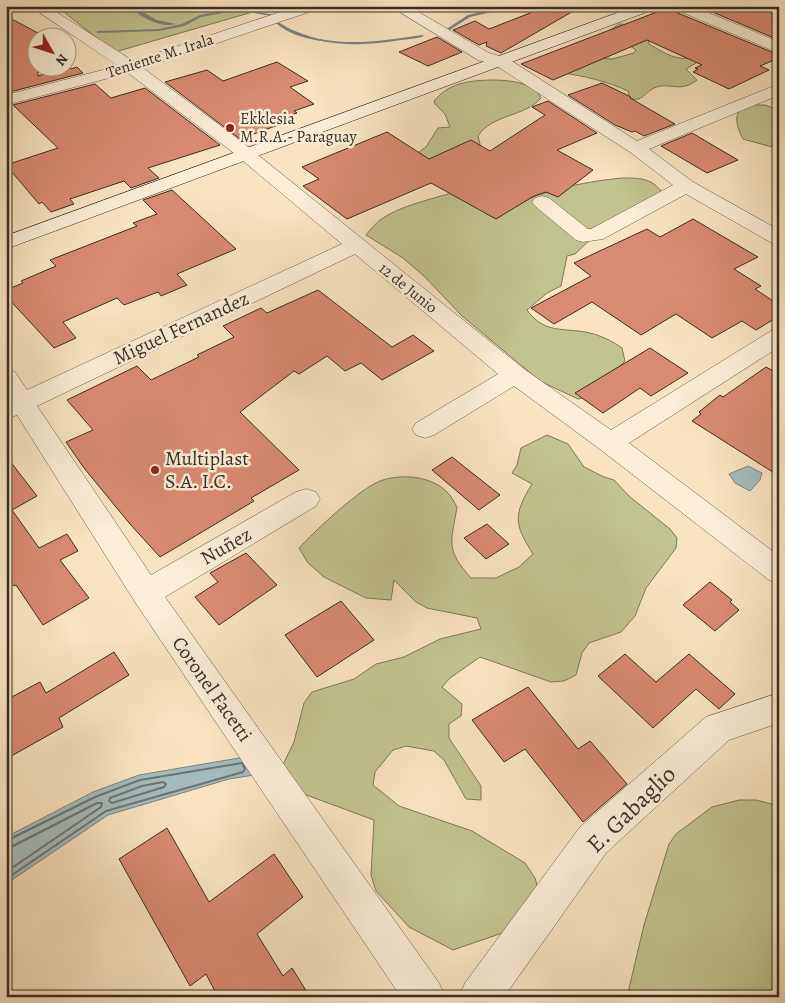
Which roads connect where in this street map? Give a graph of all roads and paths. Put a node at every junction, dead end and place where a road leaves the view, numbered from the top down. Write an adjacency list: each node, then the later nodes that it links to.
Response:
1 (37, 6): 9 (street, 12 de Junio)
2 (313, 6): 9 (street, Teniente M. Irala)
3 (397, 6): 8 (street)
4 (624, 6): 8 (street)
5 (650, 6): 8 (street)
6 (679, 6): 7 (street)
7 (779, 48)
8 (493, 59): 12 (street); 13 (street)
9 (131, 67): 11 (street, Teniente M. Irala); 13 (street, 12 de Junio)
10 (778, 91): 12 (street)
11 (6, 100)
12 (636, 148): 14 (street)
13 (241, 151): 16 (street); 18 (street); 19 (street, 12 de Junio)
14 (686, 186): 15 (street); 17 (street)
15 (542, 202)
16 (6, 229)
17 (779, 239)
18 (6, 244)
19 (355, 246): 21 (street, 12 de Junio); 22 (street, Miguel Fernandez)
20 (779, 336): 24 (street)
21 (515, 375): 23 (street); 24 (street, 12 de Junio)
22 (11, 397): 27 (street, Coronel Facetti)
23 (424, 429)
24 (610, 443): 26 (street, 12 de Junio)
25 (306, 498): 27 (street, Nuñez)
26 (779, 572)
27 (146, 593): 29 (street, Coronel Facetti)
28 (779, 708): 30 (street, E. Gabaglio)
29 (425, 997)
30 (479, 997)

